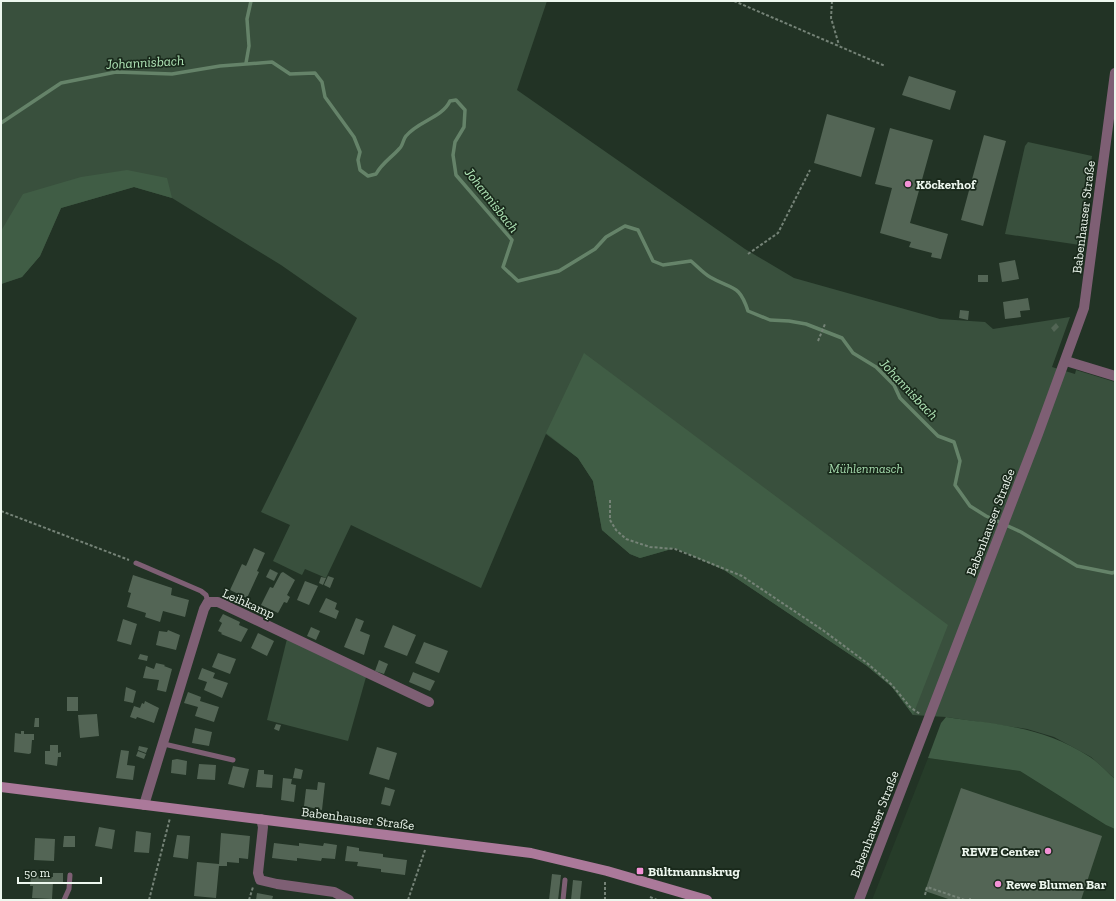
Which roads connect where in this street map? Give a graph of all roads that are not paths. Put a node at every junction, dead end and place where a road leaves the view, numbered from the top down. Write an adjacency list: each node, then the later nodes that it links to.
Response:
1 (1115, 72): 2 (street, Babenhauser Straße)
2 (1066, 361): 3 (street); 18 (street, Babenhauser Straße)
3 (1115, 376)
4 (136, 563): 5 (lane)
5 (208, 602): 6 (street, Leihkamp); 7 (street, Leihkamp)
6 (429, 702)
7 (164, 744): 8 (lane); 10 (street, Leihkamp)
8 (233, 760)
9 (1, 787): 10 (main road, Babenhauser Straße)
10 (144, 805): 11 (main road, Babenhauser Straße)
11 (261, 819): 15 (street); 17 (main road, Babenhauser Straße)
12 (70, 875): 14 (lane)
13 (565, 880): 16 (lane)
14 (64, 900)
15 (349, 900)
16 (563, 900)
17 (707, 900)
18 (859, 900)

